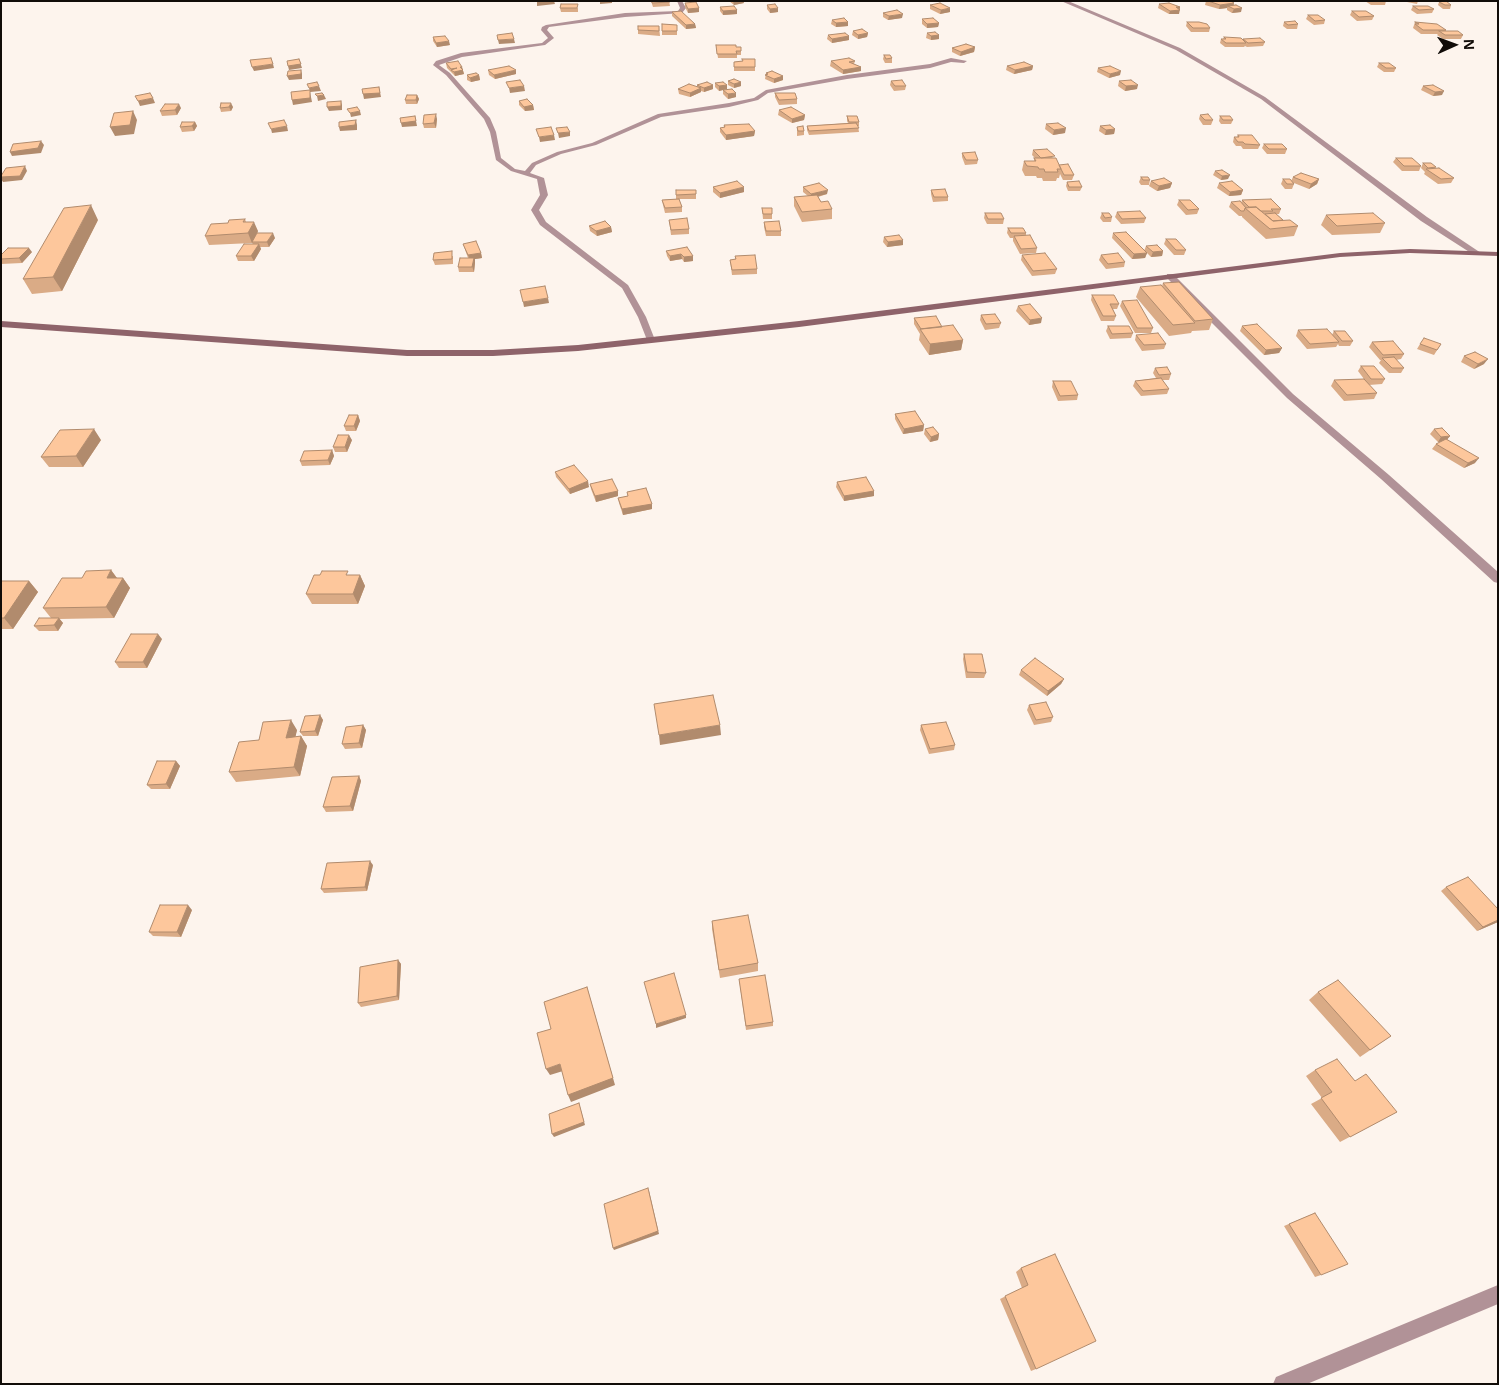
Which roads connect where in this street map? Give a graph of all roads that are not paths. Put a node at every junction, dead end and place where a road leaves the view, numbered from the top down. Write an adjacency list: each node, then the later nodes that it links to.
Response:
1 (679, 1): 4 (street)
2 (1063, 1): 5 (street)
3 (964, 61): 4 (street)
4 (526, 174): 9 (street)
5 (1477, 253): 6 (street); 7 (street)
6 (1498, 254)
7 (1170, 276): 9 (street); 10 (street)
8 (1, 324): 9 (street)
9 (651, 340)
10 (1498, 579)
11 (1498, 1294): 12 (street)
12 (1283, 1384)

